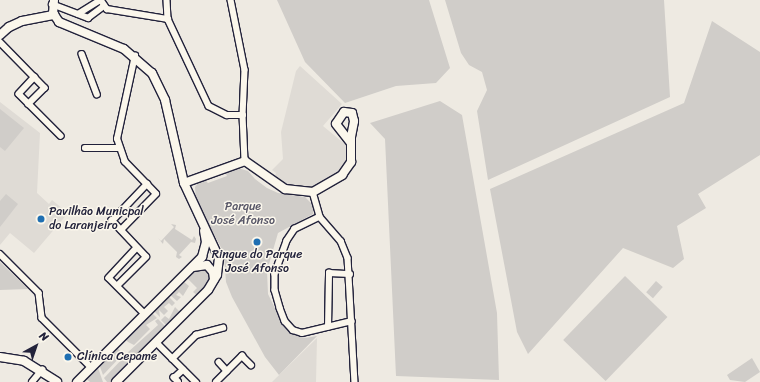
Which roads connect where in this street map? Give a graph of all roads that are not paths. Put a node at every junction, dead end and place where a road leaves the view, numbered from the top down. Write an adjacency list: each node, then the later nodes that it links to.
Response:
1 (101, 0): 4 (street); 6 (street)
2 (167, 0): 7 (street)
3 (231, 0): 16 (street)
4 (104, 6): 6 (street); 7 (street)
5 (53, 7): 6 (street); 8 (main road); 9 (main road); 12 (main road)
6 (78, 14)
7 (168, 19): 16 (street)
8 (0, 28)
9 (0, 35)
10 (0, 42): 13 (street)
11 (82, 54): 14 (street)
12 (135, 56): 20 (street); 22 (main road)
13 (35, 78): 15 (street); 15 (street)
14 (97, 94)
15 (29, 104): 17 (street)
16 (242, 115): 21 (street)
17 (61, 136)
18 (351, 143): 24 (main road)
19 (85, 148): 20 (street)
20 (119, 148): 23 (street)
21 (245, 161): 22 (main road); 24 (main road)
22 (184, 183): 26 (main road)
23 (146, 184): 27 (street); 27 (street)
24 (313, 192): 25 (street)
25 (320, 217): 31 (street); 36 (street)
26 (203, 227): 30 (main road); 32 (main road)
27 (122, 230): 28 (street)
28 (138, 248): 33 (street); 33 (street)
29 (0, 254): 43 (street)
30 (193, 267): 32 (main road); 34 (main road)
31 (350, 274): 35 (street); 36 (street)
32 (213, 284): 38 (main road)
33 (117, 286): 34 (street)
34 (145, 314): 43 (main road)
35 (352, 321): 36 (street); 54 (street)
36 (328, 327)
37 (223, 328): 40 (street)
38 (156, 342): 40 (street); 50 (main road)
39 (0, 357): 44 (main road)
40 (172, 359): 45 (street)
41 (219, 362): 46 (street)
42 (251, 365): 46 (street)
43 (91, 367): 49 (main road)
44 (42, 370): 47 (main road); 48 (street)
45 (183, 370): 51 (street); 52 (street)
46 (227, 371): 53 (street)
47 (54, 381)
48 (32, 382)
49 (78, 382)
50 (116, 382)
51 (178, 382)
52 (195, 382)
53 (217, 382)
54 (355, 382)

